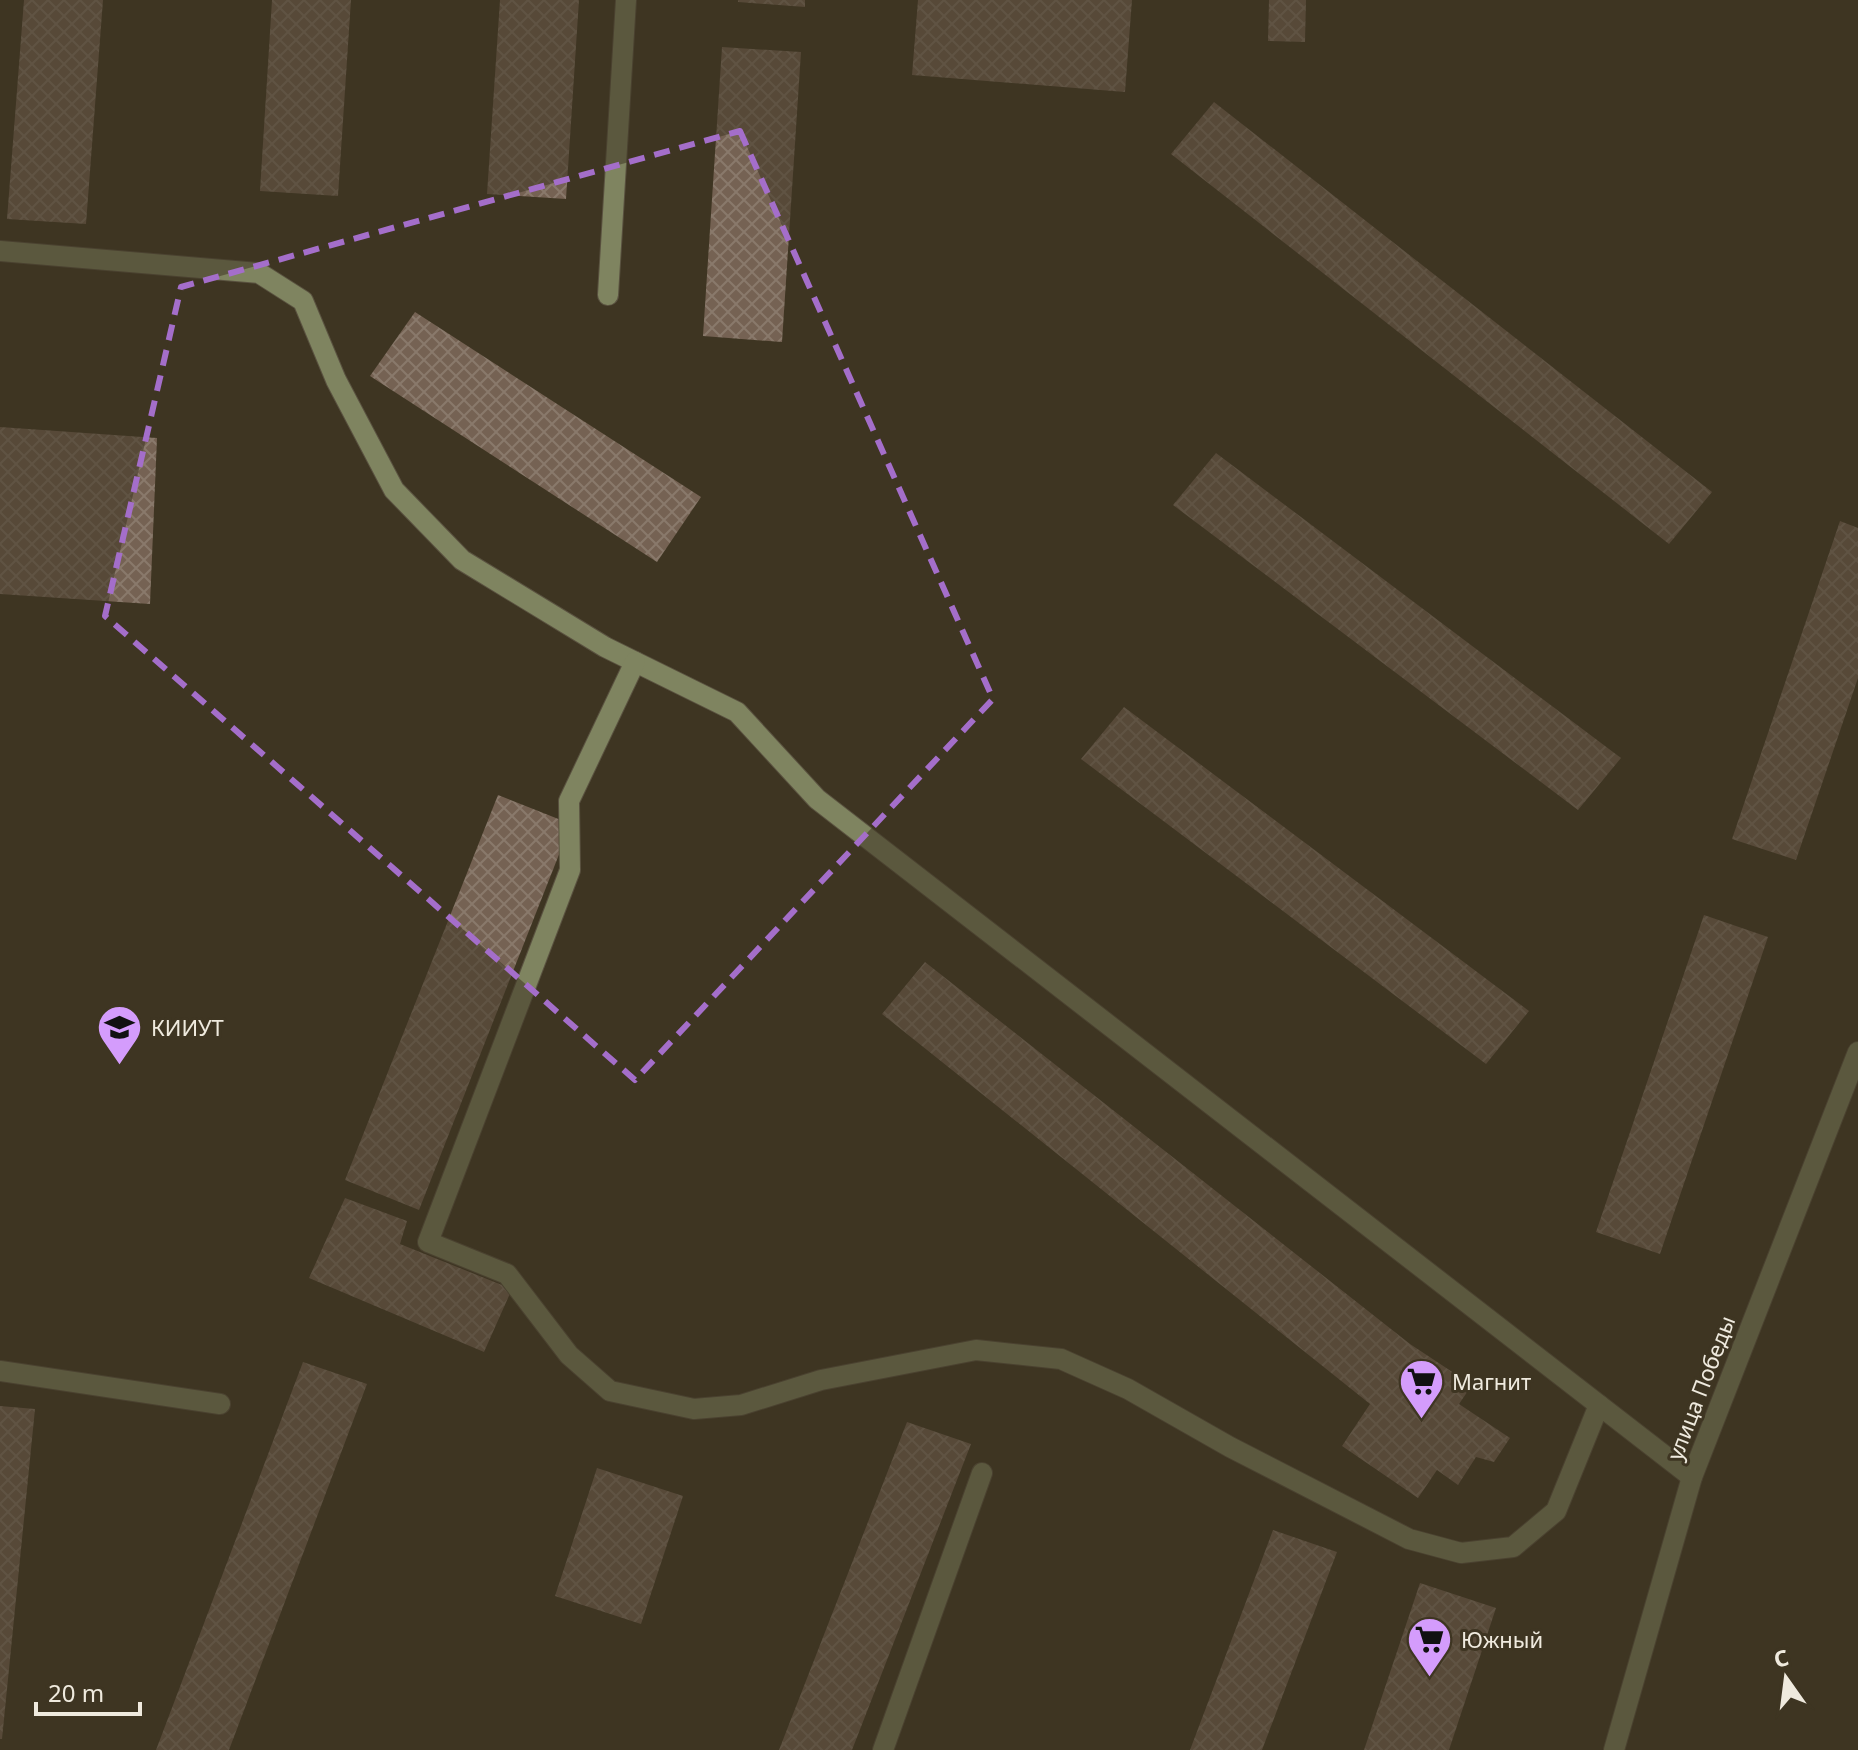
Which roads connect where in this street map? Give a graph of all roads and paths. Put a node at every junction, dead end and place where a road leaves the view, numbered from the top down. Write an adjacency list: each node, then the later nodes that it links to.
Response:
1 (626, 0): 3 (street)
2 (0, 251): 4 (street)
3 (608, 295)
4 (635, 662): 8 (street); 8 (street)
5 (1858, 1052): 10 (street, улица Победы)
6 (0, 1371): 7 (street)
7 (220, 1404)
8 (1599, 1405): 10 (street)
9 (982, 1473): 11 (street)
10 (1692, 1477): 12 (street, улица Победы)
11 (883, 1750)
12 (1614, 1750)

